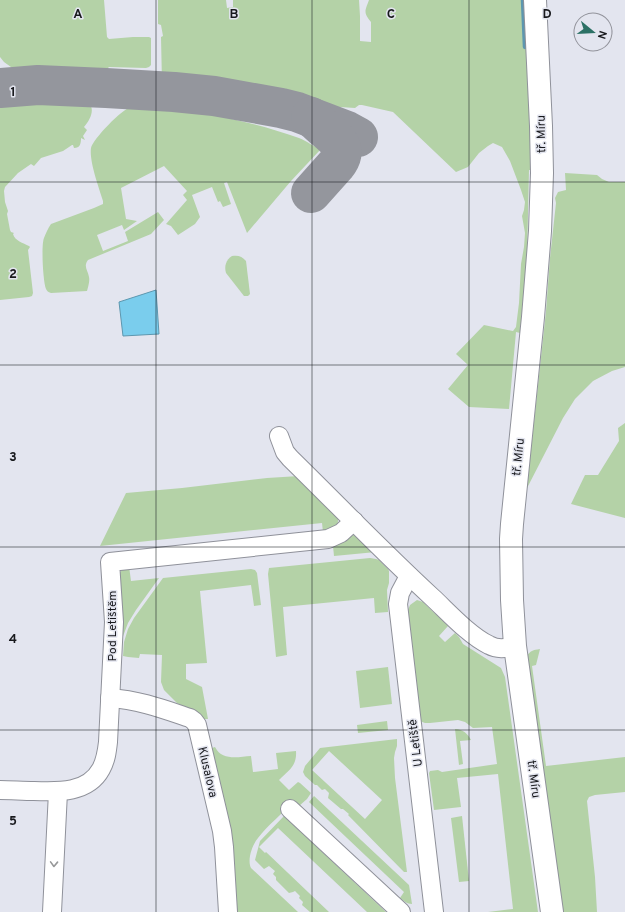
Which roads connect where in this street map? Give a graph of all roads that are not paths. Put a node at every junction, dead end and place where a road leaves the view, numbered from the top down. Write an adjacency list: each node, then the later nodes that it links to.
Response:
1 (535, 0): 5 (main road, tř. Míru)
2 (279, 436): 3 (street)
3 (354, 521): 4 (street); 6 (street, Pod Letištěm)
4 (409, 576): 5 (street); 13 (street, U Letiště)
5 (515, 646): 14 (main road, tř. Míru)
6 (110, 698): 8 (street, Pod Letištěm); 11 (street, Klusalova)
7 (0, 790): 8 (street, Pod Letištěm)
8 (58, 792): 10 (street, one-way to 10)
9 (290, 809): 12 (street)
10 (52, 912)
11 (228, 912)
12 (401, 912)
13 (434, 912)
14 (552, 912)

